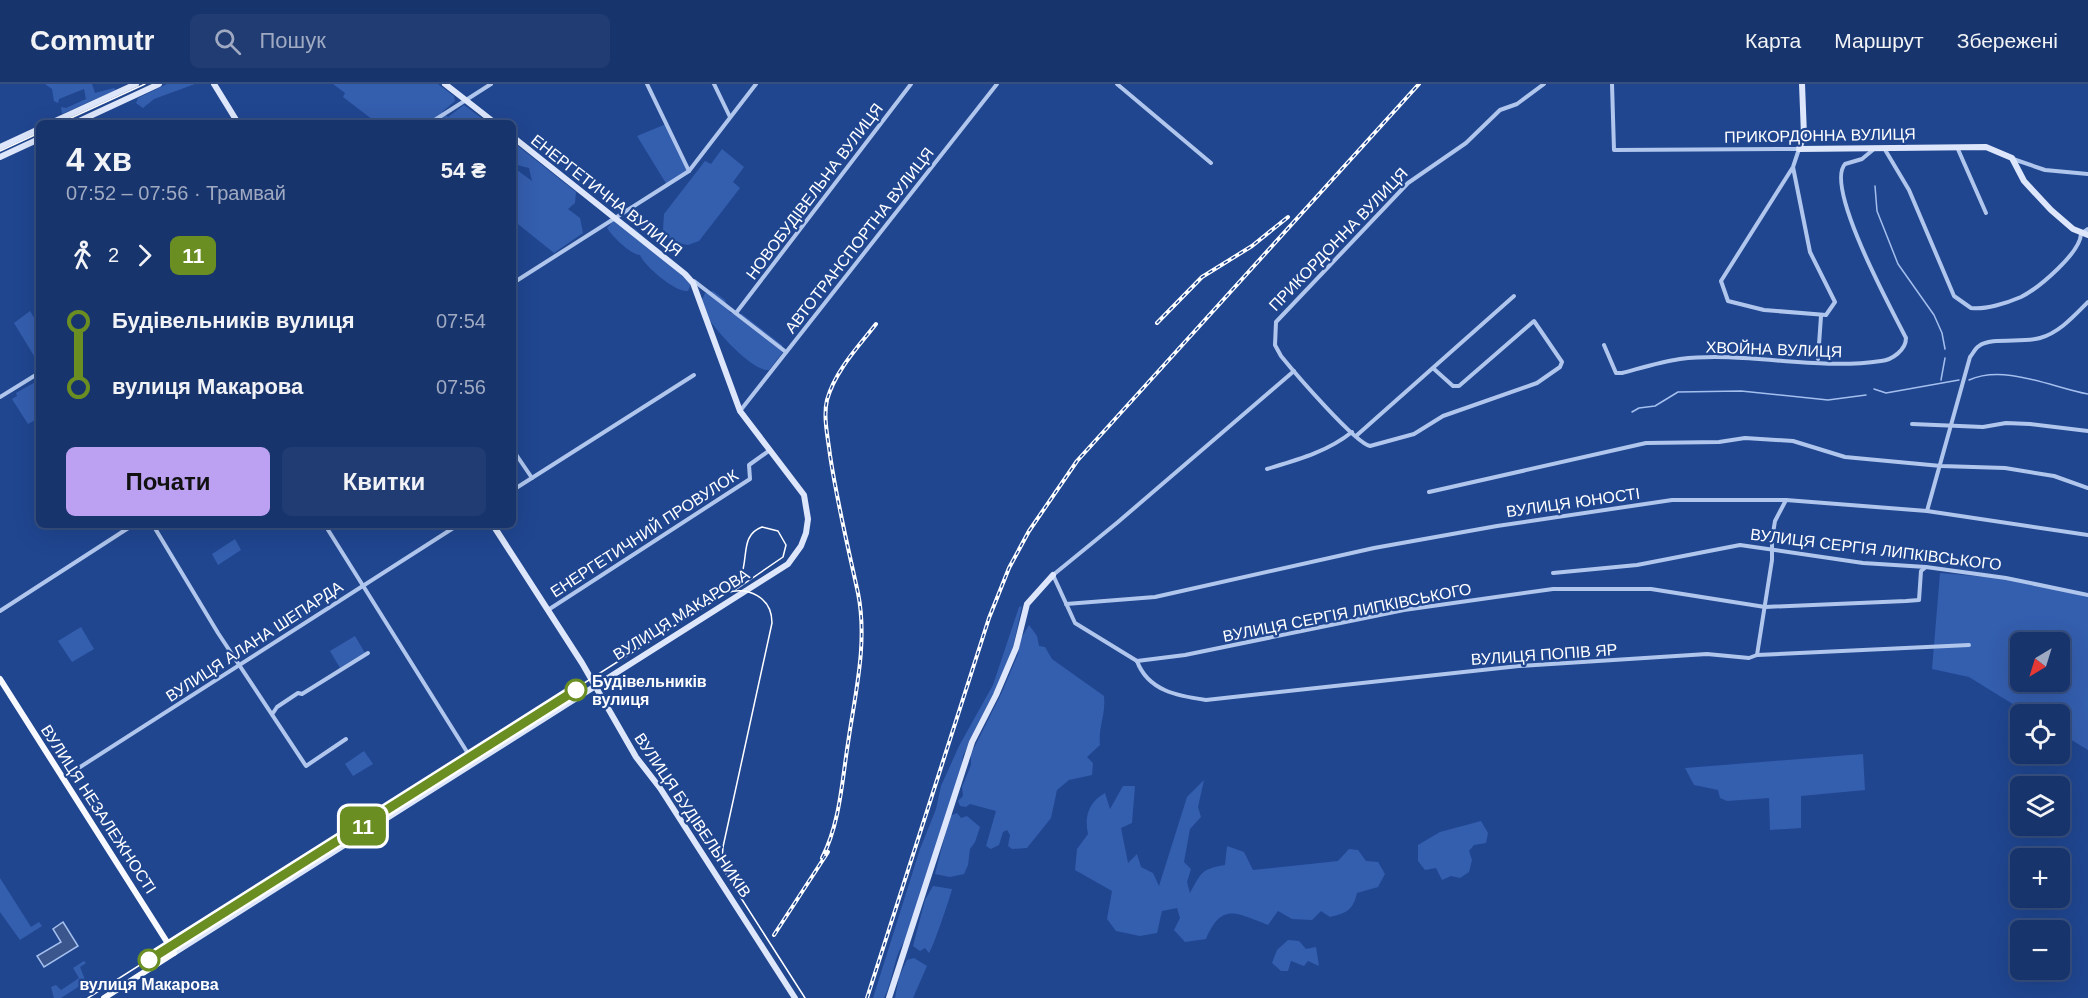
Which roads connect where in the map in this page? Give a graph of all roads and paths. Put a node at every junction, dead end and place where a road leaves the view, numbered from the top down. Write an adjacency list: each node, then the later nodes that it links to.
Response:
1 (136, 84): 17 (main road)
2 (159, 84): 18 (main road)
3 (214, 84): 19 (main road)
4 (445, 84): 15 (main road)
5 (491, 84): 15 (street)
6 (647, 84): 33 (street)
7 (714, 84): 16 (street)
8 (756, 84): 16 (street)
9 (911, 84): 43 (street, НОВОБУДІВЕЛЬНА ВУЛИЦЯ)
10 (998, 84): 46 (street, АВТОТРАНСПОРТНА ВУЛИЦЯ)
11 (1117, 84): 31 (street)
12 (1544, 84): 49 (street, ПРИКОРДОННА ВУЛИЦЯ)
13 (1612, 84): 28 (street, ПРИКОРДОННА ВУЛИЦЯ)
14 (1802, 84): 28 (main road)
15 (466, 100): 20 (street); 21 (main road)
16 (730, 117): 33 (street)
17 (64, 120)
18 (81, 120)
19 (236, 120)
20 (435, 120)
21 (491, 120)
22 (36, 130): 25 (main road)
23 (516, 139): 36 (main road, ЕНЕРГЕТИЧНА ВУЛИЦЯ)
24 (36, 140): 29 (main road)
25 (0, 147)
26 (1880, 147): 27 (main road, ПРИКОРДОННА ВУЛИЦЯ); 28 (main road, ПРИКОРДОННА ВУЛИЦЯ); 38 (street); 45 (street, ХВОЙНА ВУЛИЦЯ)
27 (1957, 147): 30 (main road, ПРИКОРДОННА ВУЛИЦЯ); 35 (street)
28 (1799, 149): 32 (street)
29 (0, 157)
30 (2012, 159): 34 (street, ПРИКОРДОННА ВУЛИЦЯ); 38 (main road)
31 (1211, 163)
32 (1793, 167): 44 (street); 44 (street)
33 (689, 171): 36 (street)
34 (2088, 174)
35 (1986, 213)
36 (616, 218): 39 (main road, ЕНЕРГЕТИЧНА ВУЛИЦЯ); 40 (street)
37 (2088, 229): 38 (street)
38 (2084, 234)
39 (685, 274): 43 (street, ЕНЕРГЕТИЧНА ВУЛИЦЯ); 53 (main road, ЕНЕРГЕТИЧНА ВУЛИЦЯ)
40 (516, 281)
41 (1514, 296): 48 (street)
42 (2088, 302): 55 (street)
43 (736, 313): 46 (street, ЕНЕРГЕТИЧНА ВУЛИЦЯ)
44 (1821, 316): 47 (street)
45 (1604, 345)
46 (786, 352): 53 (street, АВТОТРАНСПОРТНА ВУЛИЦЯ)
47 (1818, 359)
48 (1434, 369): 58 (street); 58 (street)
49 (1294, 371): 57 (street, ПРИКОРДОННА ВУЛИЦЯ); 79 (street)
50 (36, 375): 52 (street)
51 (694, 375): 63 (street)
52 (0, 397)
53 (740, 411): 59 (main road, ЕНЕРГЕТИЧНА ВУЛИЦЯ)
54 (1912, 424): 55 (street)
55 (1952, 426): 56 (street); 61 (street)
56 (2088, 431)
57 (1352, 432): 58 (street, ПРИКОРДОННА ВУЛИЦЯ); 62 (street)
58 (1356, 436)
59 (770, 450): 76 (main road, ЕНЕРГЕТИЧНА ВУЛИЦЯ); 84 (street, ЕНЕРГЕТИЧНИЙ ПРОВУЛОК)
60 (516, 454): 63 (street)
61 (1941, 466): 65 (street); 66 (street); 68 (street)
62 (1267, 469)
63 (532, 478): 64 (street)
64 (516, 488)
65 (2088, 488)
66 (1429, 492)
67 (1786, 500): 68 (street, ВУЛИЦЯ ЮНОСТІ); 75 (street); 82 (street, ВУЛИЦЯ ЮНОСТІ)
68 (1927, 512): 74 (street, ВУЛИЦЯ ЮНОСТІ)
69 (128, 528): 85 (street)
70 (155, 528): 90 (street)
71 (326, 528): 80 (street)
72 (453, 528): 80 (street, ВУЛИЦЯ АЛАНА ШЕПАРДА)
73 (495, 528): 84 (main road, ВУЛИЦЯ БУДІВЕЛЬНИКІВ)
74 (2088, 536)
75 (1773, 549): 77 (street, ВУЛИЦЯ СЕРГІЯ ЛИПКІВСЬКОГО); 78 (street, ВУЛИЦЯ СЕРГІЯ ЛИПКІВСЬКОГО); 83 (street)
76 (788, 564): 92 (main road, ВУЛИЦЯ МАКАРОВА)
77 (1926, 567): 81 (street, ВУЛИЦЯ СЕРГІЯ ЛИПКІВСЬКОГО); 83 (street, ВУЛИЦЯ СЕРГІЯ ЛИПКІВСЬКОГО)
78 (1553, 573)
79 (1053, 574): 82 (street); 100 (main road)
80 (364, 585): 90 (street, ВУЛИЦЯ АЛАНА ШЕПАРДА); 95 (street)
81 (2088, 595)
82 (1066, 604): 89 (street)
83 (1765, 608): 88 (street); 89 (street, ВУЛИЦЯ СЕРГІЯ ЛИПКІВСЬКОГО)
84 (548, 610): 92 (main road, ВУЛИЦЯ БУДІВЕЛЬНИКІВ)
85 (0, 611)
86 (1969, 645): 88 (street, ВУЛИЦЯ ПОПІВ ЯР)
87 (368, 653): 93 (street)
88 (1757, 655): 89 (street, ВУЛИЦЯ ПОПІВ ЯР)
89 (1137, 661)
90 (239, 665): 93 (street); 96 (street, ВУЛИЦЯ АЛАНА ШЕПАРДА)
91 (0, 679): 96 (main road, ВУЛИЦЯ НЕЗАЛЕЖНОСТІ)
92 (595, 685): 95 (main road, ВУЛИЦЯ МАКАРОВА); 99 (main road, ВУЛИЦЯ БУДІВЕЛЬНИКІВ)
93 (273, 713): 94 (street)
94 (346, 739)
95 (474, 763): 97 (main road, ВУЛИЦЯ МАКАРОВА)
96 (63, 778): 97 (main road, ВУЛИЦЯ НЕЗАЛЕЖНОСТІ)
97 (174, 953): 98 (main road, ВУЛИЦЯ МАКАРОВА)
98 (104, 998)
99 (795, 998)
100 (889, 998)

